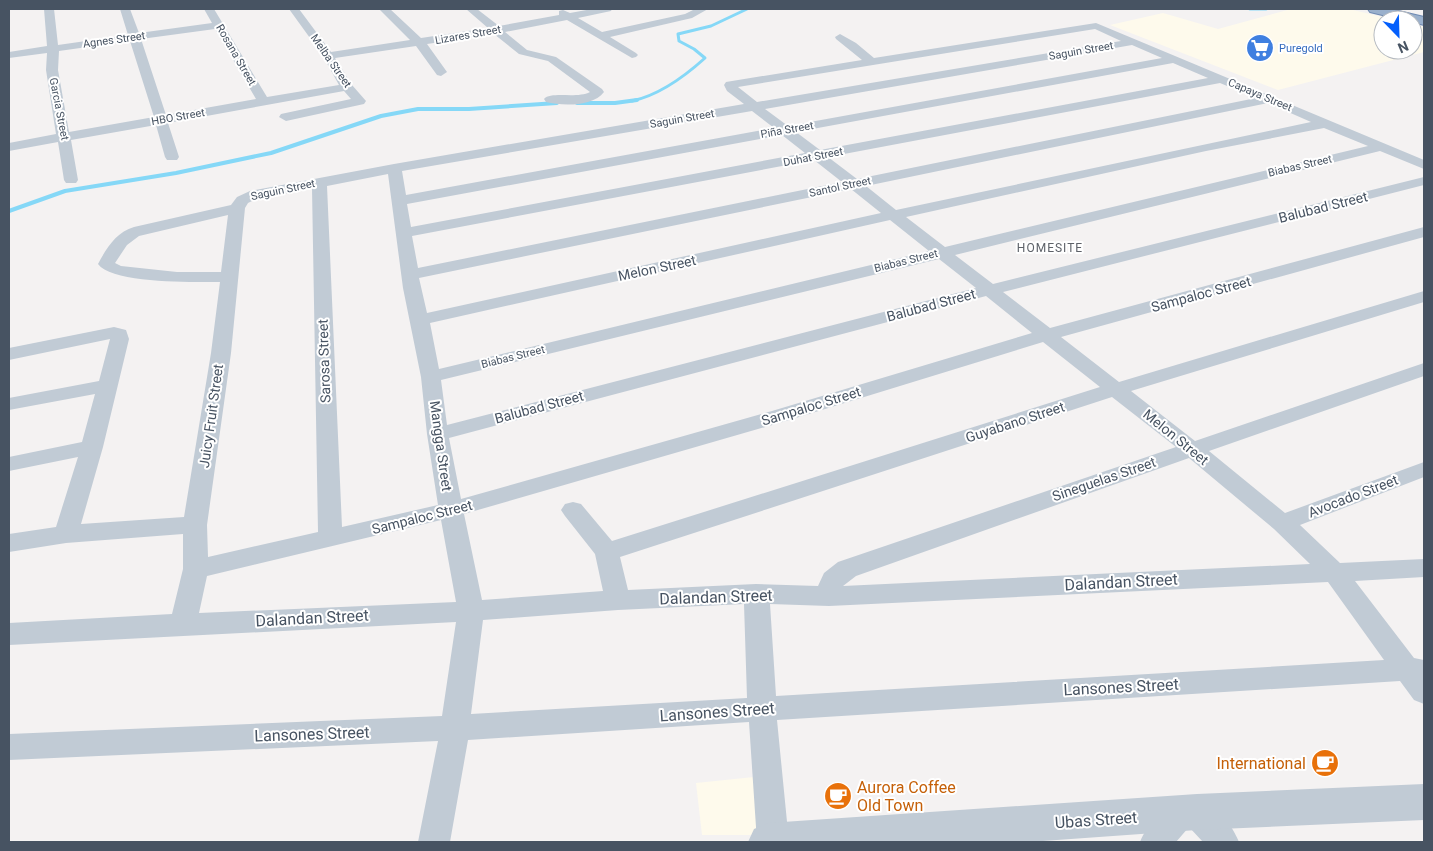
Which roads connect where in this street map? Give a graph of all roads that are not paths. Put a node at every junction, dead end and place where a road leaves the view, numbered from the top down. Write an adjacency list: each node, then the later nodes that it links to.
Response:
1 (49, 9): 20 (street, Garcia Street)
2 (125, 9): 16 (street)
3 (209, 9): 13 (street, Rosana Street)
4 (294, 9): 23 (street, Melba Street)
5 (384, 9): 19 (street)
6 (471, 9): 14 (street)
7 (557, 9): 11 (street)
8 (607, 9): 11 (street, Lizares Street)
9 (703, 9): 15 (street)
10 (1375, 9): 12 (highway)
11 (568, 16): 14 (street, Lizares Street); 15 (street)
12 (1424, 21)
13 (219, 25): 16 (street, Agnes Street); 31 (street, Rosana Street)
14 (497, 30): 19 (street, Lizares Street); 29 (street)
15 (602, 36): 22 (street)
16 (134, 37): 20 (street, Agnes Street); 34 (street)
17 (840, 37): 25 (street)
18 (1133, 42): 24 (street, Capaya Street); 25 (street, Capaya Street); 32 (street, Saguin Street)
19 (420, 43): 23 (street, Lizares Street); 26 (street)
20 (53, 48): 21 (street, Agnes Street); 37 (street, Garcia Street)
21 (9, 55)
22 (632, 55)
23 (328, 56): 28 (street, Melba Street)
24 (1176, 59): 27 (street, Capaya Street); 36 (street, Piña Street)
25 (871, 62): 32 (street, Melon Street)
26 (441, 72)
27 (1221, 78): 30 (street, Capaya Street); 40 (street, Duhat Street)
28 (347, 87): 31 (street, HBO Street); 33 (street, Melba Street)
29 (550, 99)
30 (1271, 100): 35 (street, Capaya Street); 47 (street, Santol Street)
31 (263, 101): 34 (street, HBO Street)
32 (756, 107): 36 (street, Melon Street); 43 (street, Saguin Street)
33 (286, 117)
34 (162, 120): 37 (street, HBO Street); 41 (street)
35 (1328, 123): 39 (street, Capaya Street); 50 (street, Melon Street)
36 (786, 130): 40 (street, Melon Street); 48 (street, Piña Street)
37 (65, 136): 38 (street, HBO Street); 44 (street, Garcia Street)
38 (9, 147)
39 (1381, 147): 42 (street, Capaya Street); 53 (street, Biabas Street)
40 (818, 156): 47 (street, Melon Street); 52 (street, Duhat Street)
41 (172, 157)
42 (1424, 165)
43 (394, 168): 46 (street, Saguin Street); 48 (street, Mangga Street)
44 (71, 180)
45 (1424, 181): 56 (street, Balubad Street)
46 (319, 183): 49 (street, Saguin Street); 78 (street, Sarosa Street)
47 (854, 184): 50 (street, Melon Street); 54 (street, Santol Street)
48 (399, 201): 52 (street, Mangga Street)
49 (237, 208): 55 (street, Juicy Fruit Street); 55 (street)
50 (893, 215): 53 (street, Melon Street); 58 (street, Melon Street)
51 (1424, 232): 59 (street, Sampaloc Street)
52 (404, 233): 54 (street, Mangga Street)
53 (941, 252): 56 (street, Melon Street); 62 (street, Biabas Street)
54 (410, 275): 58 (street, Mangga Street)
55 (229, 277): 76 (street, Juicy Fruit Street)
56 (990, 290): 59 (street, Melon Street); 66 (street, Balubad Street)
57 (1424, 296): 64 (street, Guyabano Street)
58 (420, 320): 62 (street, Mangga Street)
59 (1048, 335): 64 (street, Melon Street); 73 (street, Sampaloc Street)
60 (9, 354): 63 (street)
61 (1424, 369): 68 (street, Sineguelas Street)
62 (431, 377): 66 (street, Mangga Street)
63 (108, 386): 65 (street); 67 (street)
64 (1116, 389): 68 (street, Melon Street); 80 (street, Guyabano Street)
65 (9, 404)
66 (438, 434): 73 (street, Mangga Street)
67 (92, 447): 69 (street); 77 (street)
68 (1192, 449): 75 (street, Melon Street); 85 (street, Sineguelas Street)
69 (9, 464)
70 (1424, 469): 71 (street, Avocado Street)
71 (1400, 478): 72 (street); 75 (street, Avocado Street)
72 (1424, 479)
73 (451, 510): 78 (street, Sampaloc Street); 87 (street, Mangga Street)
74 (573, 510): 80 (street)
75 (1282, 523): 83 (street, Melon Street)
76 (195, 525): 77 (street); 82 (street, Juicy Fruit Street)
77 (66, 534): 79 (street)
78 (330, 539): 82 (street, Sampaloc Street)
79 (9, 543)
80 (607, 552): 86 (street)
81 (1424, 568): 83 (street, Dalandan Street)
82 (196, 570): 88 (street, Juicy Fruit Street)
83 (1334, 572): 85 (street, Dalandan Street); 90 (street, Melon Street)
84 (756, 594): 85 (street, Dalandan Street); 86 (street, Dalandan Street); 92 (street)
85 (829, 596)
86 (618, 600): 87 (street, Dalandan Street)
87 (471, 611): 88 (street, Dalandan Street); 93 (street, Mangga Street)
88 (183, 624): 89 (street, Dalandan Street)
89 (9, 634)
90 (1415, 669): 91 (street, Melon Street); 92 (street, Lansones Street)
91 (1424, 692)
92 (762, 709): 93 (street, Lansones Street); 99 (street)
93 (455, 728): 94 (street, Lansones Street); 97 (street, Mangga Street)
94 (9, 747)
95 (1424, 802): 96 (street, Ubas Street)
96 (1189, 813): 99 (street, Ubas Street); 100 (street); 101 (street)
97 (434, 842)
98 (768, 842): 99 (street, Ubas Street)
99 (773, 842)
100 (1156, 842)
101 (1223, 842)

